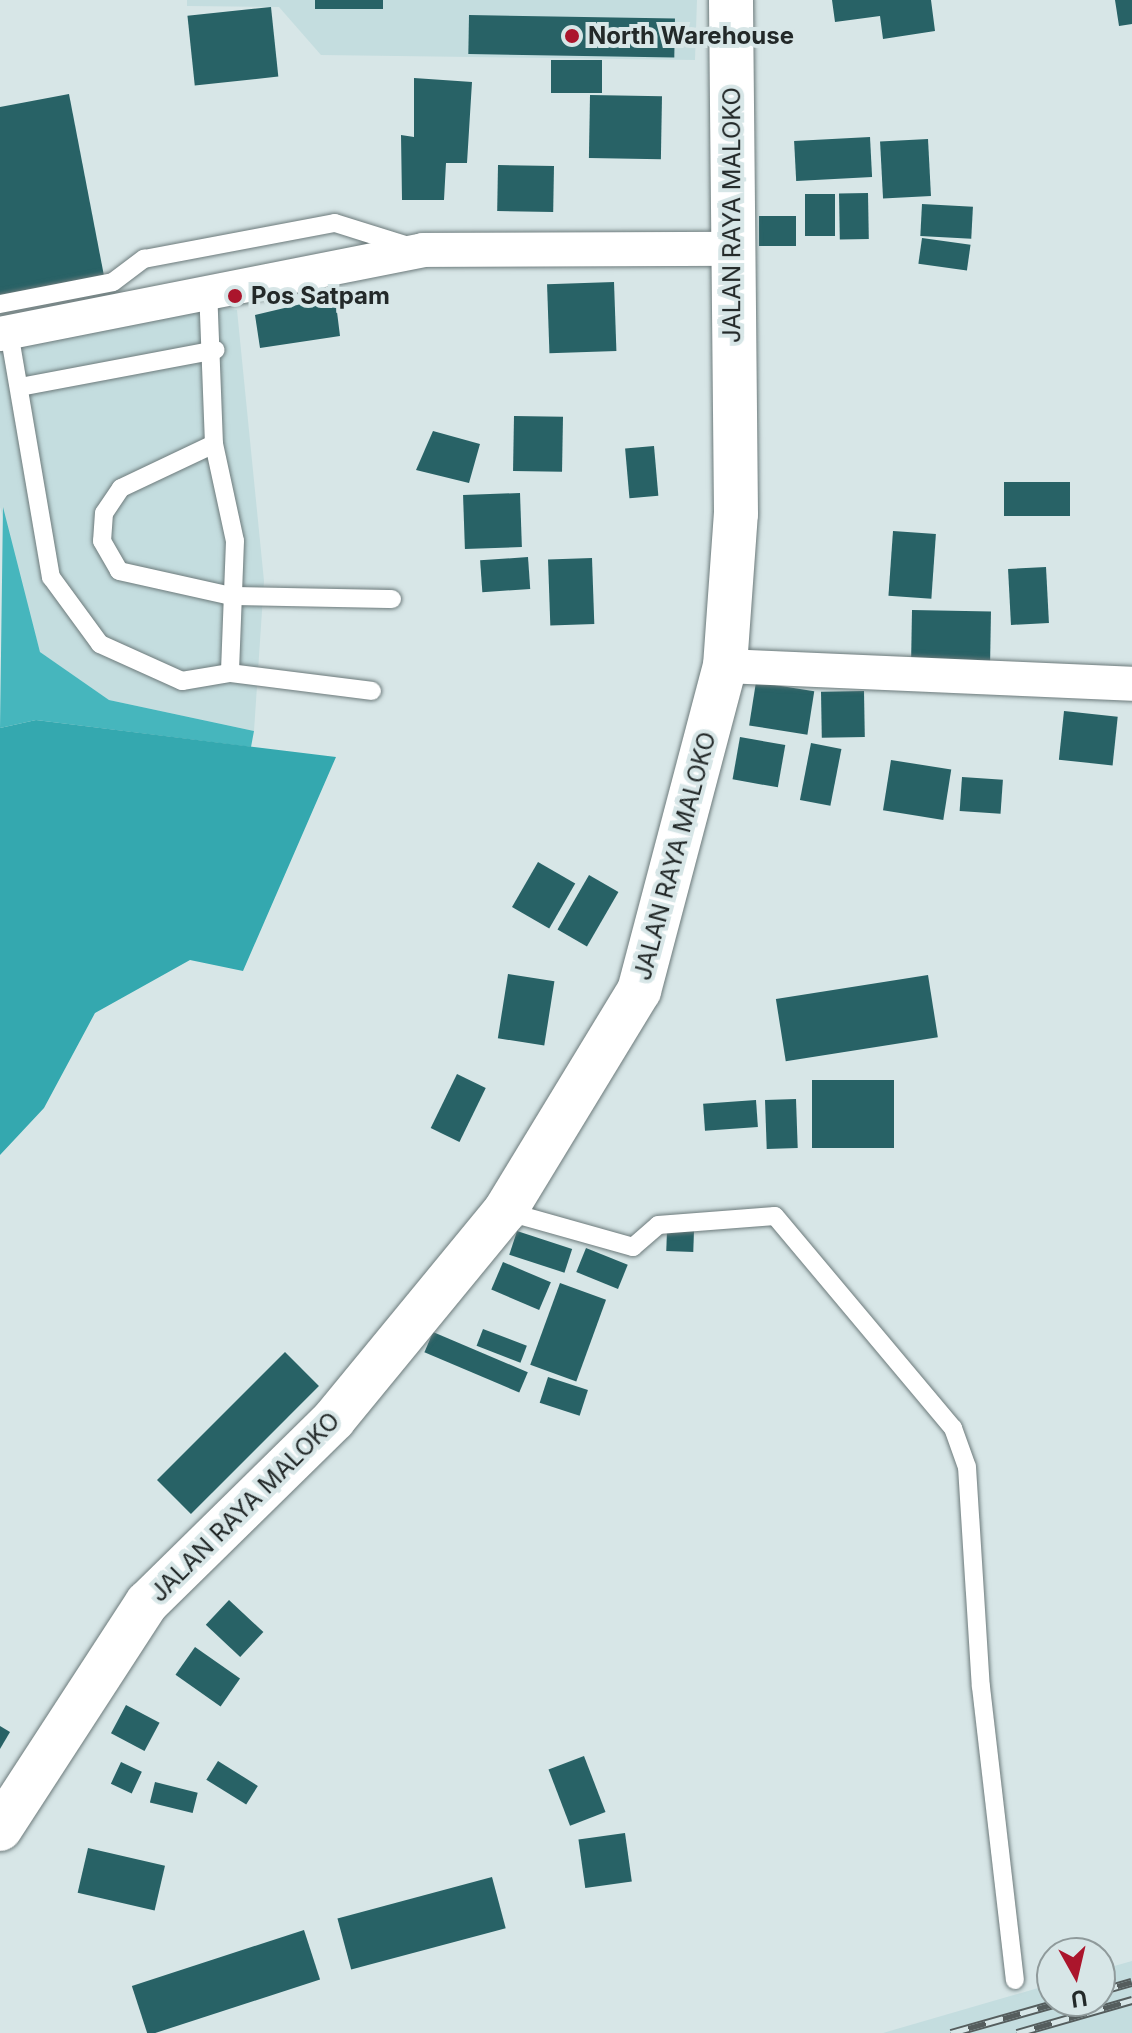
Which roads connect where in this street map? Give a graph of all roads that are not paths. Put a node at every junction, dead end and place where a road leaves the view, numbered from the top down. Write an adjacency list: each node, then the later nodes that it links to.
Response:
1 (731, 0): 2 (street, JALAN RAYA MALOKO)
2 (731, 249): 3 (street); 11 (street, JALAN RAYA MALOKO)
3 (423, 250): 4 (street); 5 (lane)
4 (208, 288): 5 (street); 6 (lane)
5 (3, 323): 7 (lane)
6 (216, 350): 7 (lane); 8 (lane)
7 (20, 387): 12 (lane)
8 (214, 444): 9 (lane); 9 (lane)
9 (231, 596): 10 (lane); 12 (lane)
10 (392, 599)
11 (725, 666): 13 (street); 15 (street, JALAN RAYA MALOKO)
12 (230, 673): 14 (lane)
13 (1132, 684)
14 (372, 691)
15 (505, 1211): 16 (street, JALAN RAYA MALOKO); 17 (lane)
16 (0, 1829)
17 (1015, 1980)

